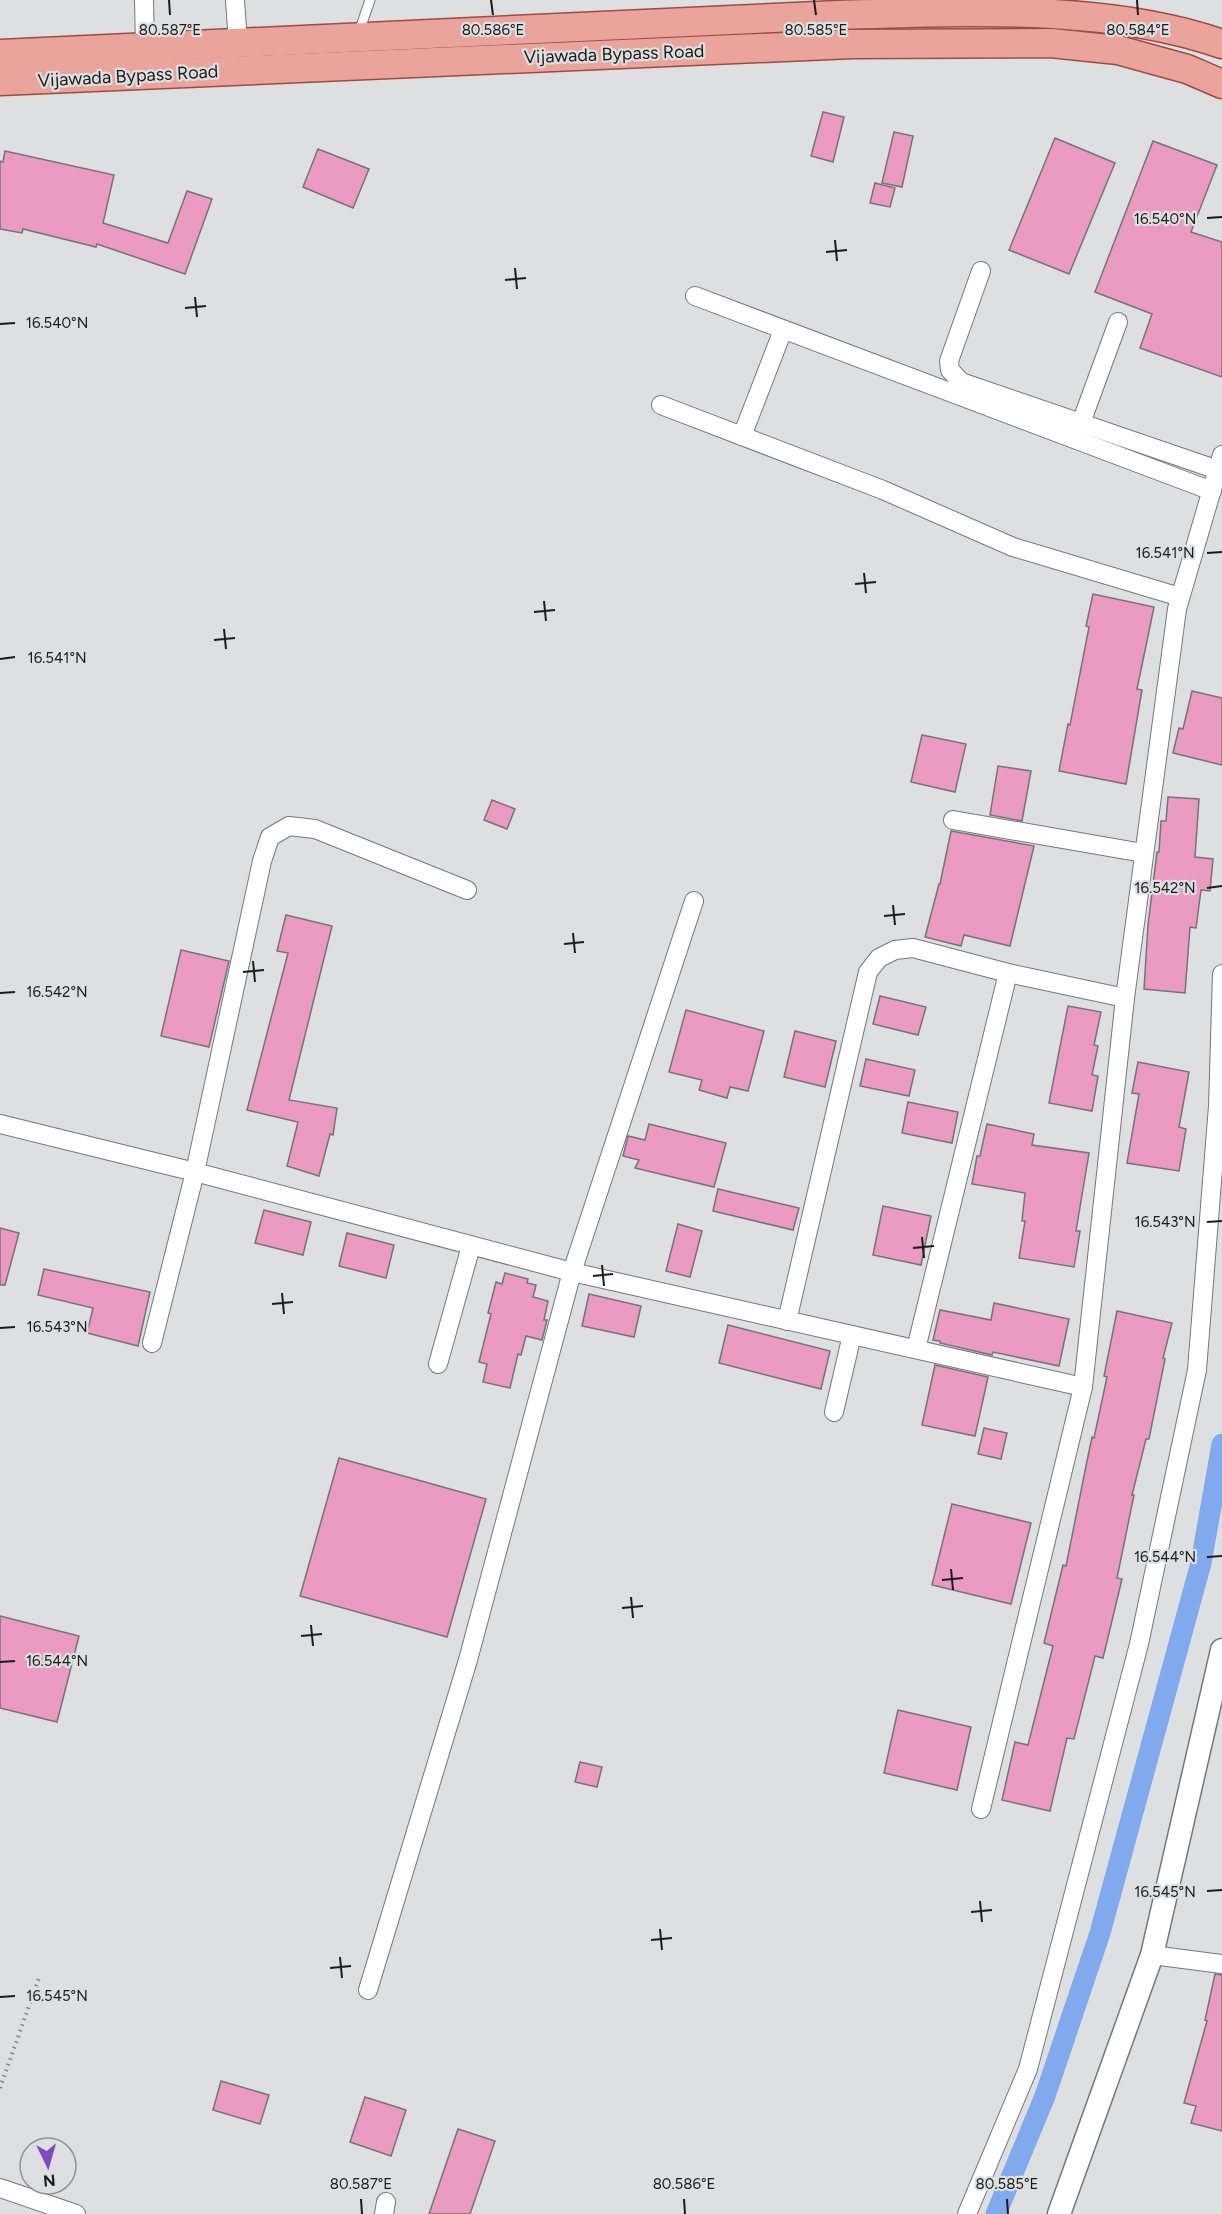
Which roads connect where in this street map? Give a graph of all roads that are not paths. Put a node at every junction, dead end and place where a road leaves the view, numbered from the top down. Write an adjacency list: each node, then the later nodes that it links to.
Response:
1 (144, 0): 8 (street)
2 (235, 0): 6 (street)
3 (370, 0): 5 (lane)
4 (842, 7): 5 (main road, Vijawada Bypass Road); 7 (main road, Vijawada Bypass Road)
5 (358, 37): 6 (main road, Vijawada Bypass Road)
6 (238, 43): 8 (main road, Vijawada Bypass Road)
7 (1222, 45)
8 (146, 47): 9 (main road, Vijawada Bypass Road)
9 (0, 54)
10 (0, 81): 11 (main road, Vijawada Bypass Road)
11 (1222, 84)
12 (981, 271): 17 (street)
13 (695, 296): 15 (street)
14 (1118, 322): 17 (street)
15 (783, 330): 18 (street); 20 (street)
16 (661, 405): 18 (street)
17 (1081, 423): 19 (street)
18 (742, 436): 21 (street)
19 (1220, 463): 20 (street)
20 (1212, 491): 21 (street)
21 (1180, 597): 23 (street)
22 (953, 820): 23 (street)
23 (1143, 853): 28 (street)
24 (467, 891): 30 (street)
25 (694, 901): 32 (street)
26 (1008, 973): 28 (street); 33 (street); 36 (street)
27 (1222, 974): 47 (street)
28 (1125, 998): 38 (street)
29 (0, 1124): 30 (street)
30 (195, 1172): 31 (street); 35 (street)
31 (471, 1246): 32 (street); 37 (street)
32 (572, 1272): 33 (street); 44 (street)
33 (787, 1321): 34 (street)
34 (852, 1335): 36 (street); 39 (street)
35 (152, 1343)
36 (916, 1349): 38 (street)
37 (438, 1364)
38 (1083, 1387): 41 (street)
39 (834, 1412)
40 (1222, 1650): 42 (street)
41 (981, 1809)
42 (1152, 1955): 43 (street); 48 (street)
43 (1222, 1964)
44 (368, 1990)
45 (0, 2188): 46 (street)
46 (76, 2214)
47 (967, 2214)
48 (1059, 2214)

